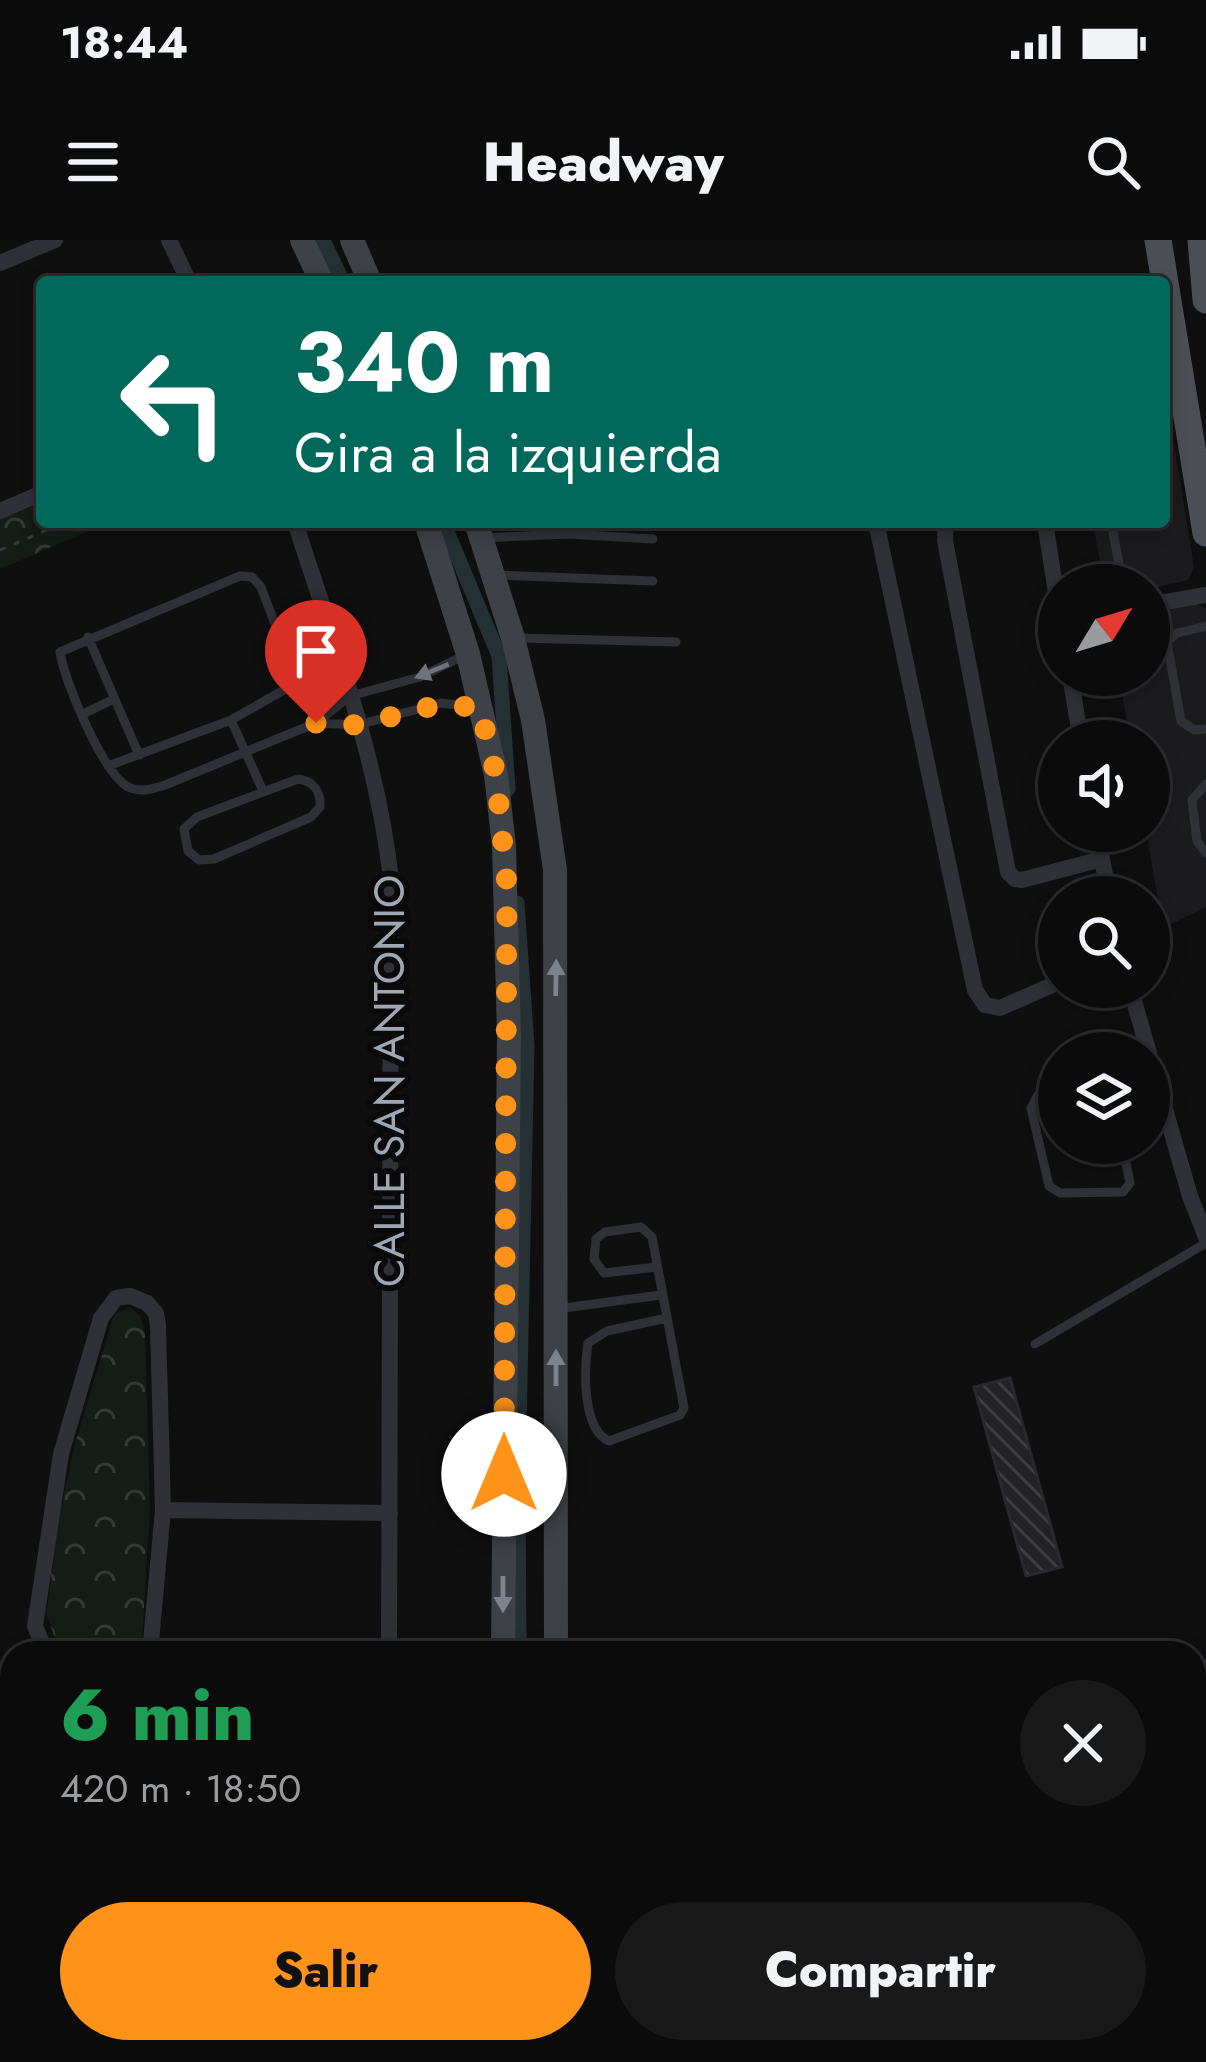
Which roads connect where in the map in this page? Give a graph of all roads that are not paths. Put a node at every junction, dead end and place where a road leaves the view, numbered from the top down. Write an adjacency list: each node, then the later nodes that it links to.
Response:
1 (55, 240): 7 (street)
2 (169, 240): 8 (street)
3 (302, 240): 9 (main road)
4 (352, 240): 10 (main road)
5 (1158, 240): 11 (main road)
6 (1201, 240): 12 (main road)
7 (0, 263)
8 (186, 276)
9 (319, 276)
10 (367, 276)
11 (1162, 276)
12 (1206, 300)
13 (1170, 340): 23 (main road)
14 (36, 496): 15 (street)
15 (0, 511)
16 (298, 528): 36 (street, CALLE SAN ANTONIO)
17 (428, 528): 35 (main road)
18 (877, 528): 53 (street)
19 (946, 528): 51 (street)
20 (1046, 528): 25 (street)
21 (1112, 528): 26 (lane)
22 (479, 530): 24 (lane); 27 (main road)
23 (1206, 533)
24 (653, 538)
25 (1052, 564)
26 (1119, 564)
27 (494, 574): 28 (lane); 33 (main road)
28 (652, 581)
29 (1206, 595): 30 (street)
30 (1170, 601)
31 (1206, 626): 43 (lane)
32 (88, 638): 37 (lane); 39 (lane); 40 (lane)
33 (513, 638): 34 (lane); 55 (main road, one-way to 33)
34 (676, 641)
35 (468, 653): 36 (lane, one-way to 36); 38 (main road)
36 (350, 696): 41 (lane); 42 (street, CALLE SAN ANTONIO)
37 (115, 699): 39 (lane); 45 (lane)
38 (480, 708): 42 (lane); 54 (main road)
39 (83, 713): 46 (lane)
40 (231, 720): 44 (lane); 45 (lane)
41 (316, 723): 42 (lane); 44 (lane)
42 (358, 725): 68 (street, CALLE SAN ANTONIO)
43 (1206, 729)
44 (246, 753): 46 (lane); 48 (lane)
45 (139, 755): 46 (lane)
46 (108, 766)
47 (1206, 784): 50 (lane)
48 (263, 791): 48 (lane)
49 (1100, 852): 51 (street)
50 (1206, 854)
51 (1102, 859): 52 (street)
52 (1105, 876)
53 (1038, 991)
54 (513, 1036): 55 (main road); 72 (main road, one-way to 72)
55 (550, 1041): 64 (main road)
56 (1038, 1095): 58 (lane)
57 (1170, 1140): 61 (street)
58 (1038, 1141)
59 (1044, 1164): 60 (lane)
60 (1126, 1164)
61 (1206, 1240): 66 (lane)
62 (657, 1267): 62 (lane); 63 (lane)
63 (662, 1295): 64 (lane); 65 (lane)
64 (556, 1309): 73 (main road, one-way to 64)
65 (667, 1318): 65 (lane)
66 (1035, 1344)
67 (163, 1510): 68 (street); 69 (street); 70 (street)
68 (390, 1513): 71 (street, CALLE SAN ANTONIO)
69 (41, 1641)
70 (151, 1641)
71 (388, 1641)
72 (503, 1641)
73 (556, 1641)

